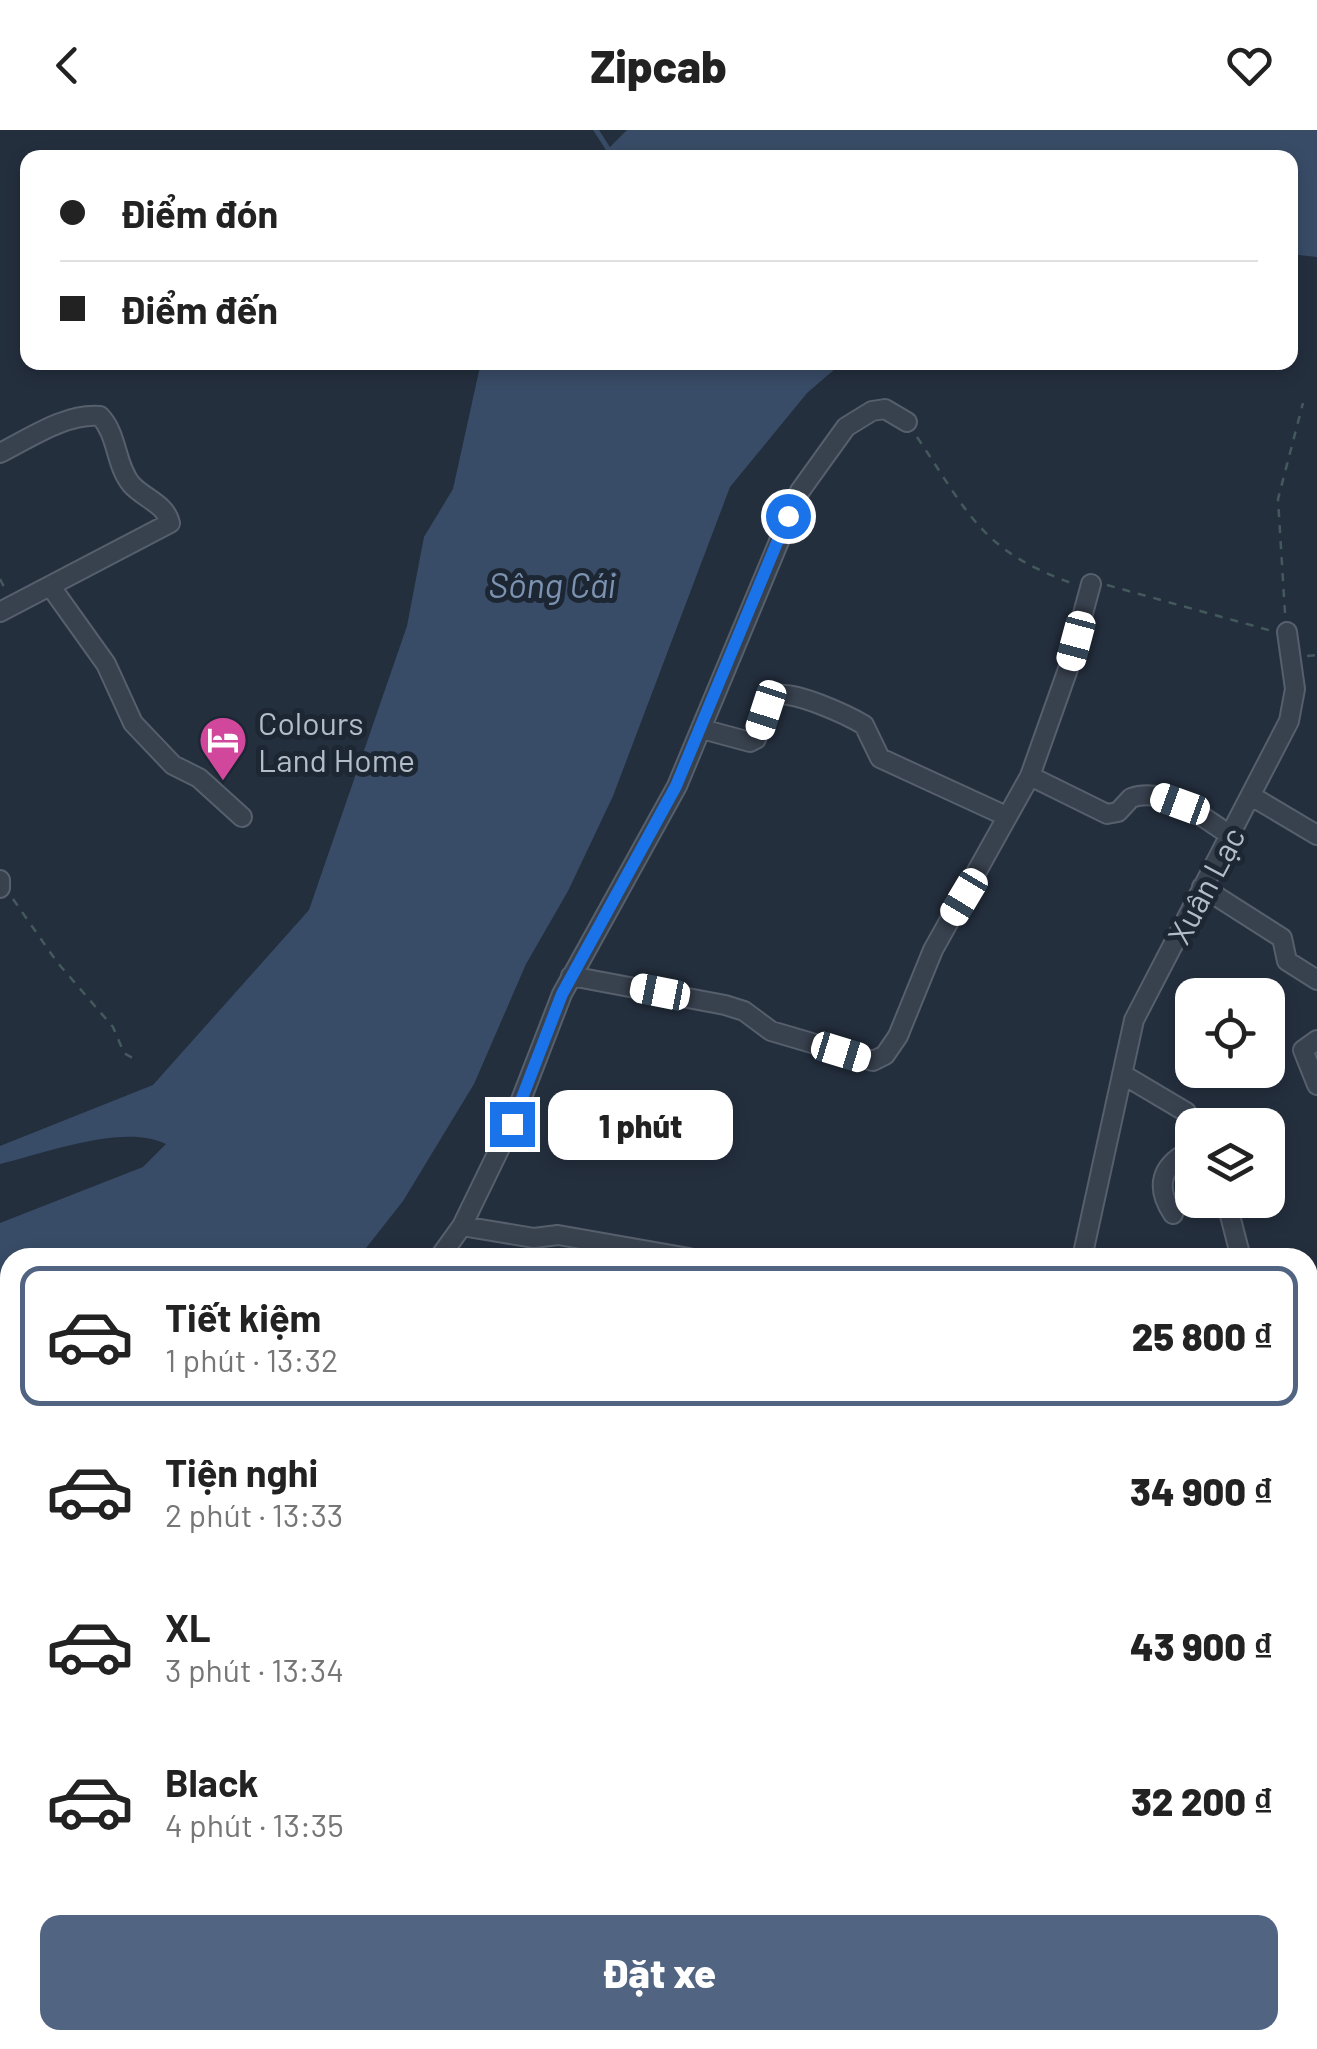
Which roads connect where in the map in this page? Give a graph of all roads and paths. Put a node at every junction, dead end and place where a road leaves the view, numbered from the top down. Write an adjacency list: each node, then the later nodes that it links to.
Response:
1 (1303, 404): 7 (path)
2 (907, 422): 4 (path); 8 (street)
3 (0, 453): 5 (street)
4 (1090, 584): 7 (path); 9 (street)
5 (51, 587): 6 (street); 12 (street)
6 (0, 612)
7 (1287, 632): 10 (street, Xuân Lạc)
8 (702, 728): 11 (street); 17 (street)
9 (1030, 776): 11 (street); 14 (street)
10 (1252, 797): 13 (street); 14 (street, Xuân Lạc)
11 (1006, 816): 17 (street)
12 (242, 817)
13 (1317, 835)
14 (1231, 836): 16 (street, Xuân Lạc)
15 (1, 885): 20 (path)
16 (1202, 887): 18 (street); 21 (street, Xuân Lạc)
17 (571, 976): 27 (street)
18 (1317, 980)
19 (1317, 1040): 22 (street)
20 (136, 1060)
21 (1122, 1074): 23 (street); 30 (street, Xuân Lạc)
22 (1317, 1085)
23 (1181, 1108)
24 (1175, 1160): 25 (street)
25 (1174, 1214)
26 (1231, 1218): 31 (street)
27 (462, 1226): 28 (street); 29 (street)
28 (446, 1248)
29 (631, 1248)
30 (1084, 1248)
31 (1238, 1248)

